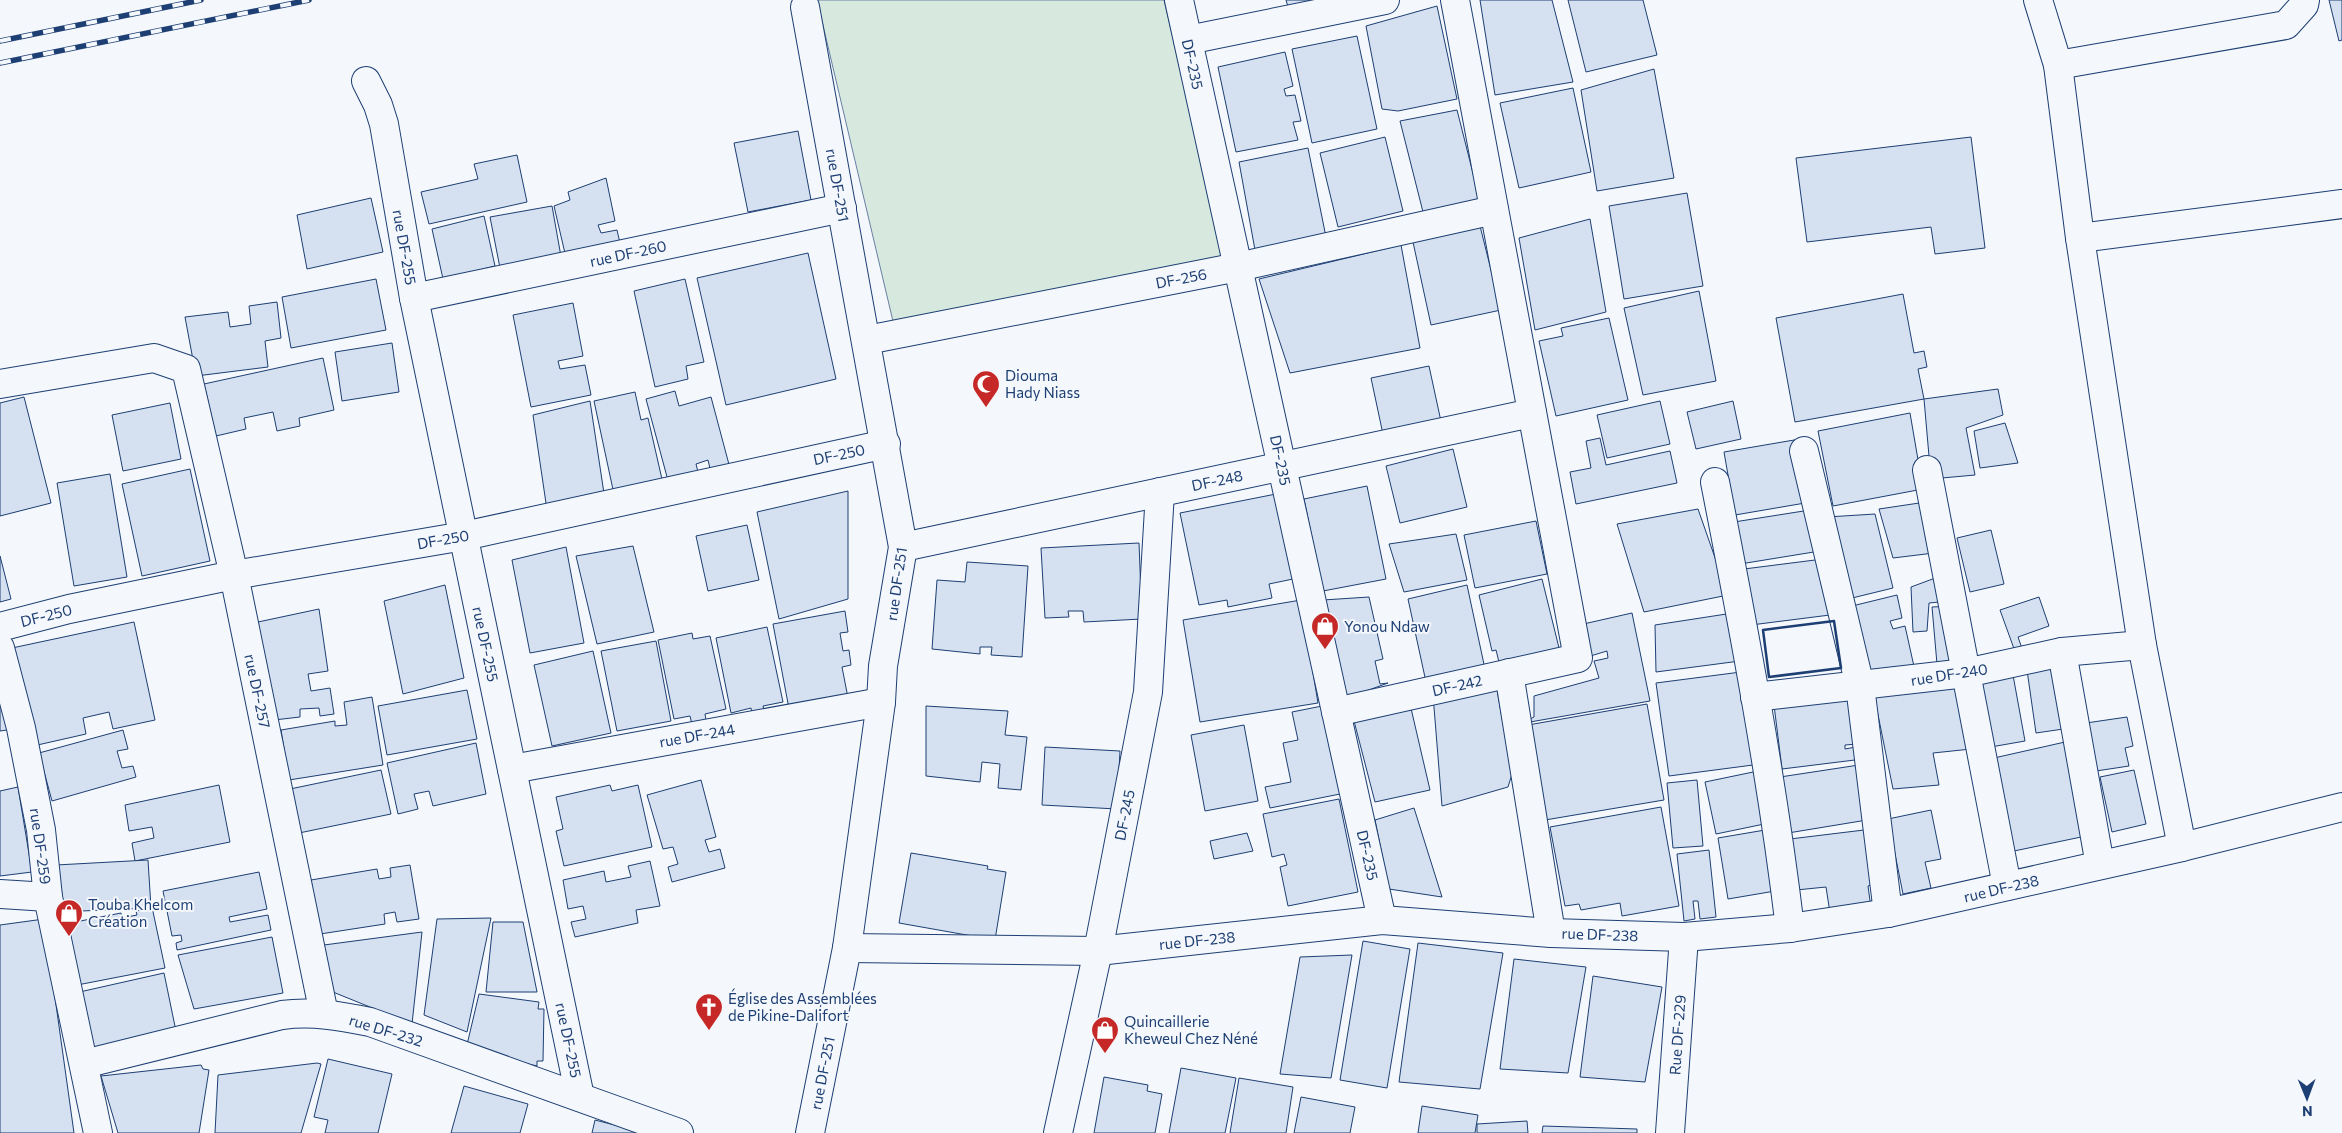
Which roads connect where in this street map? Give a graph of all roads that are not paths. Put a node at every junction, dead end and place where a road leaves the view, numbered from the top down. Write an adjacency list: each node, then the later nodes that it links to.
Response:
1 (1179, 0): 7 (street, DF-235 / DF-235)
2 (1385, 0): 7 (street)
3 (1455, 0): 12 (street)
4 (2038, 0): 8 (street)
5 (2305, 0): 8 (street)
6 (805, 7): 11 (street, rue DF-251)
7 (1188, 40): 14 (street, DF-235 / DF-235)
8 (2058, 65): 13 (street)
9 (366, 81): 15 (street, rue DF-255)
10 (2342, 204): 13 (street)
11 (842, 208): 15 (street, rue DF-260); 16 (street, rue DF-251)
12 (1494, 210): 14 (street, DF-256); 18 (street)
13 (2080, 238): 29 (street)
14 (1238, 267): 16 (street, DF-256); 21 (street, DF-235 / DF-235)
15 (414, 298): 25 (street, rue DF-255)
16 (867, 340): 19 (street, rue DF-251)
17 (0, 384): 27 (street, rue DF-257)
18 (1532, 413): 21 (street, DF-248 / DF-248); 32 (street, DF-242 / DF-242)
19 (886, 444): 25 (street, DF-250 / DF-250); 26 (street, rue DF-251)
20 (1804, 451): 34 (street)
21 (1282, 466): 24 (street, DF-248 / DF-248); 37 (street, DF-235 / DF-235)
22 (1927, 470): 33 (street)
23 (1715, 482): 35 (street)
24 (1160, 492): 26 (street, DF-248 / DF-248); 51 (street, DF-245)
25 (464, 536): 27 (street, DF-250 / DF-250); 38 (street, rue DF-255)
26 (903, 547): 36 (street, rue DF-251)
27 (234, 575): 28 (street, DF-250 / DF-250); 52 (street, rue DF-257)
28 (0, 627)
29 (2142, 645): 31 (street, rue DF-240); 40 (street)
30 (0, 648): 44 (street, rue DF-259)
31 (2062, 652): 33 (street, rue DF-240); 41 (street)
32 (1509, 673): 37 (street, DF-242 / DF-242); 48 (street)
33 (1966, 673): 34 (street, rue DF-240); 42 (street)
34 (1860, 686): 35 (street, rue DF-240); 45 (street)
35 (1755, 697): 47 (street)
36 (881, 702): 38 (street, rue DF-244); 50 (street, rue DF-251)
37 (1336, 712): 46 (street, DF-235 / DF-235)
38 (512, 768): 54 (street, rue DF-255)
39 (2342, 807): 40 (street, rue DF-238)
40 (2182, 847): 41 (street, rue DF-238)
41 (2100, 866): 42 (street, rue DF-238)
42 (2007, 886): 45 (street, rue DF-238)
43 (0, 894): 44 (street)
44 (48, 897): 53 (street, rue DF-259)
45 (1888, 913): 47 (street, rue DF-238)
46 (1382, 920): 48 (street, rue DF-238); 51 (street, rue DF-238)
47 (1790, 928): 49 (street, rue DF-238)
48 (1551, 933): 49 (street, rue DF-238)
49 (1684, 937): 59 (street, Rue DF-229)
50 (847, 948): 51 (street, rue DF-238); 57 (street, rue DF-251)
51 (1098, 951): 58 (street, DF-245)
52 (324, 1014): 53 (street, rue DF-232); 54 (street, rue DF-232)
53 (84, 1064): 55 (street, rue DF-259)
54 (580, 1098): 56 (street, rue DF-232)
55 (98, 1133)
56 (679, 1133)
57 (810, 1133)
58 (1058, 1133)
59 (1670, 1133)

